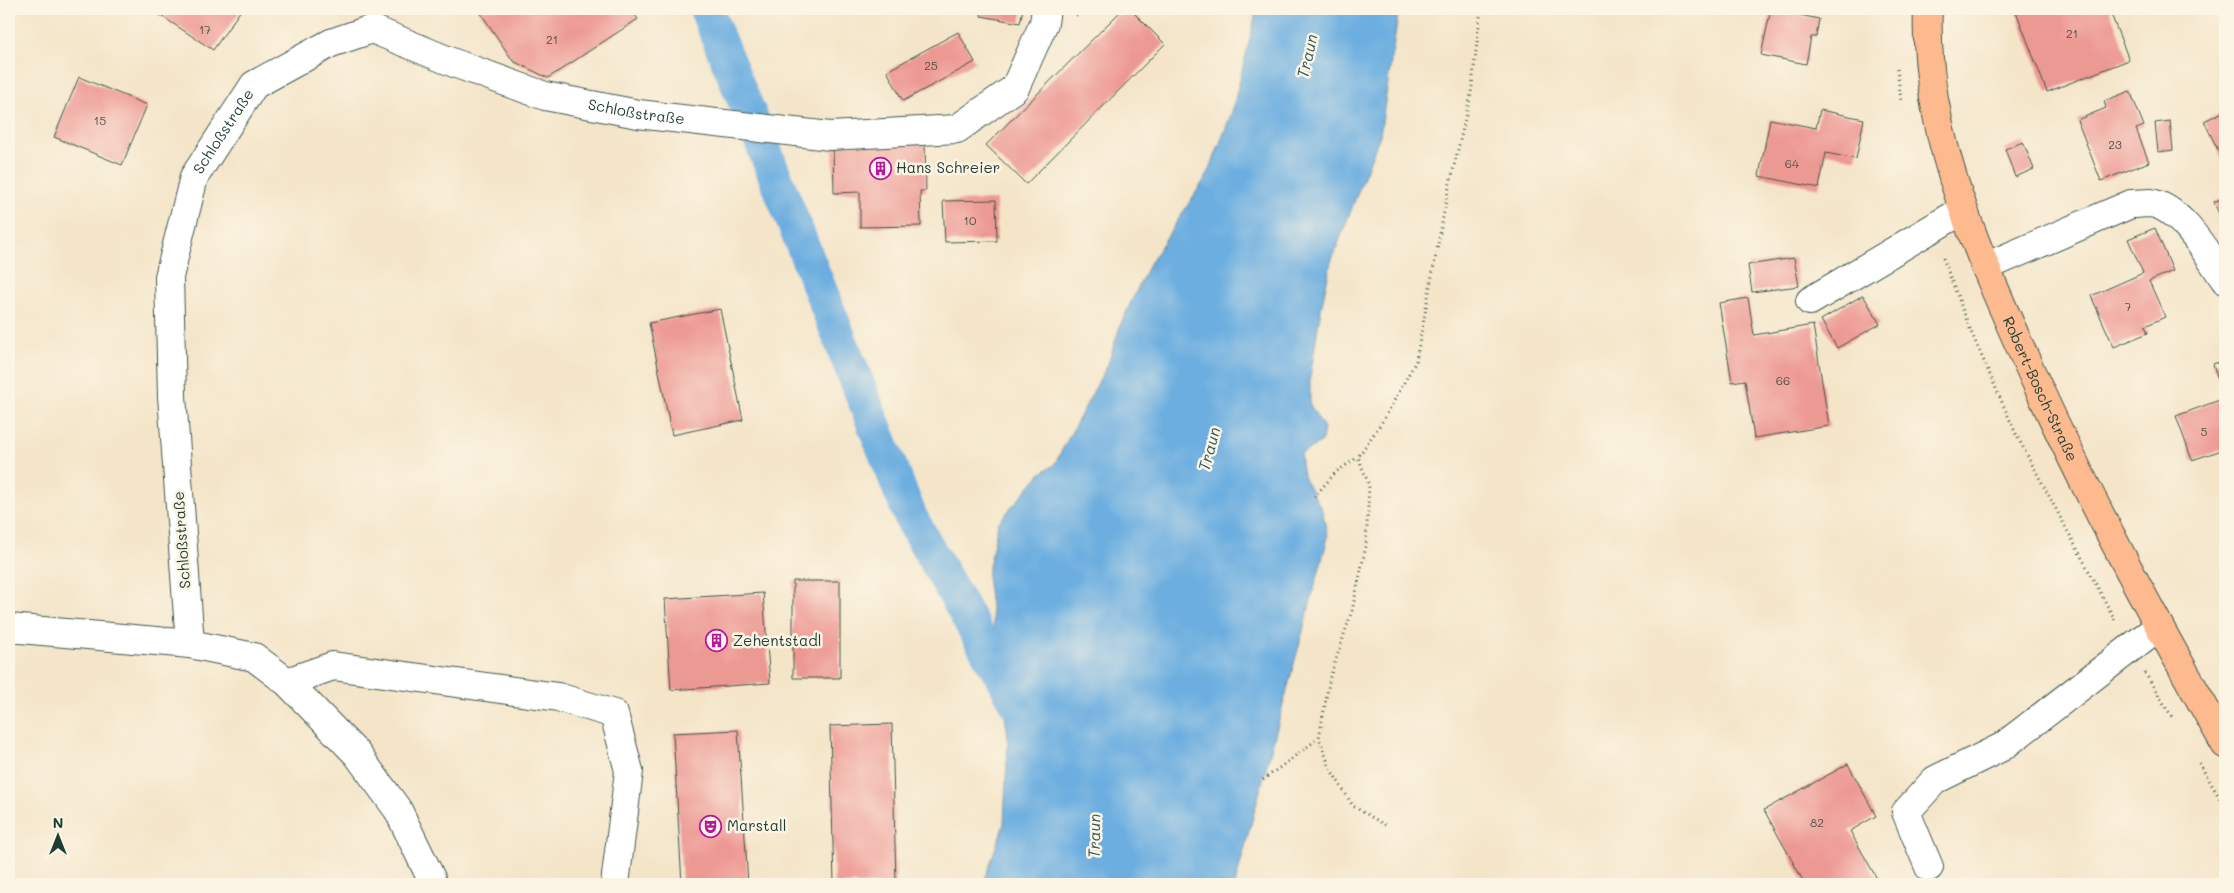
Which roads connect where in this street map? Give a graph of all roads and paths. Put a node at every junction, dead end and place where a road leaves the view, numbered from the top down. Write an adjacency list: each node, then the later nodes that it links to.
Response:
1 (1046, 9): 4 (street, Schloßstraße)
2 (1481, 9): 9 (path)
3 (1928, 9): 5 (main road, Robert-Bosch-Straße)
4 (373, 19): 13 (street, Schloßstraße)
5 (1963, 210): 6 (main road, Robert-Bosch-Straße); 8 (street)
6 (1985, 267): 7 (street); 11 (main road, Robert-Bosch-Straße)
7 (2225, 280)
8 (1810, 300)
9 (1358, 457): 10 (path); 15 (path)
10 (1314, 496)
11 (2158, 627): 16 (main road, Robert-Bosch-Straße); 19 (street)
12 (9, 628): 13 (street)
13 (190, 644): 14 (street)
14 (287, 682): 20 (street); 21 (street)
15 (1319, 738): 17 (path); 18 (path)
16 (2225, 744)
17 (1263, 780)
18 (1386, 825)
19 (1929, 867)
20 (431, 884)
21 (615, 884)

